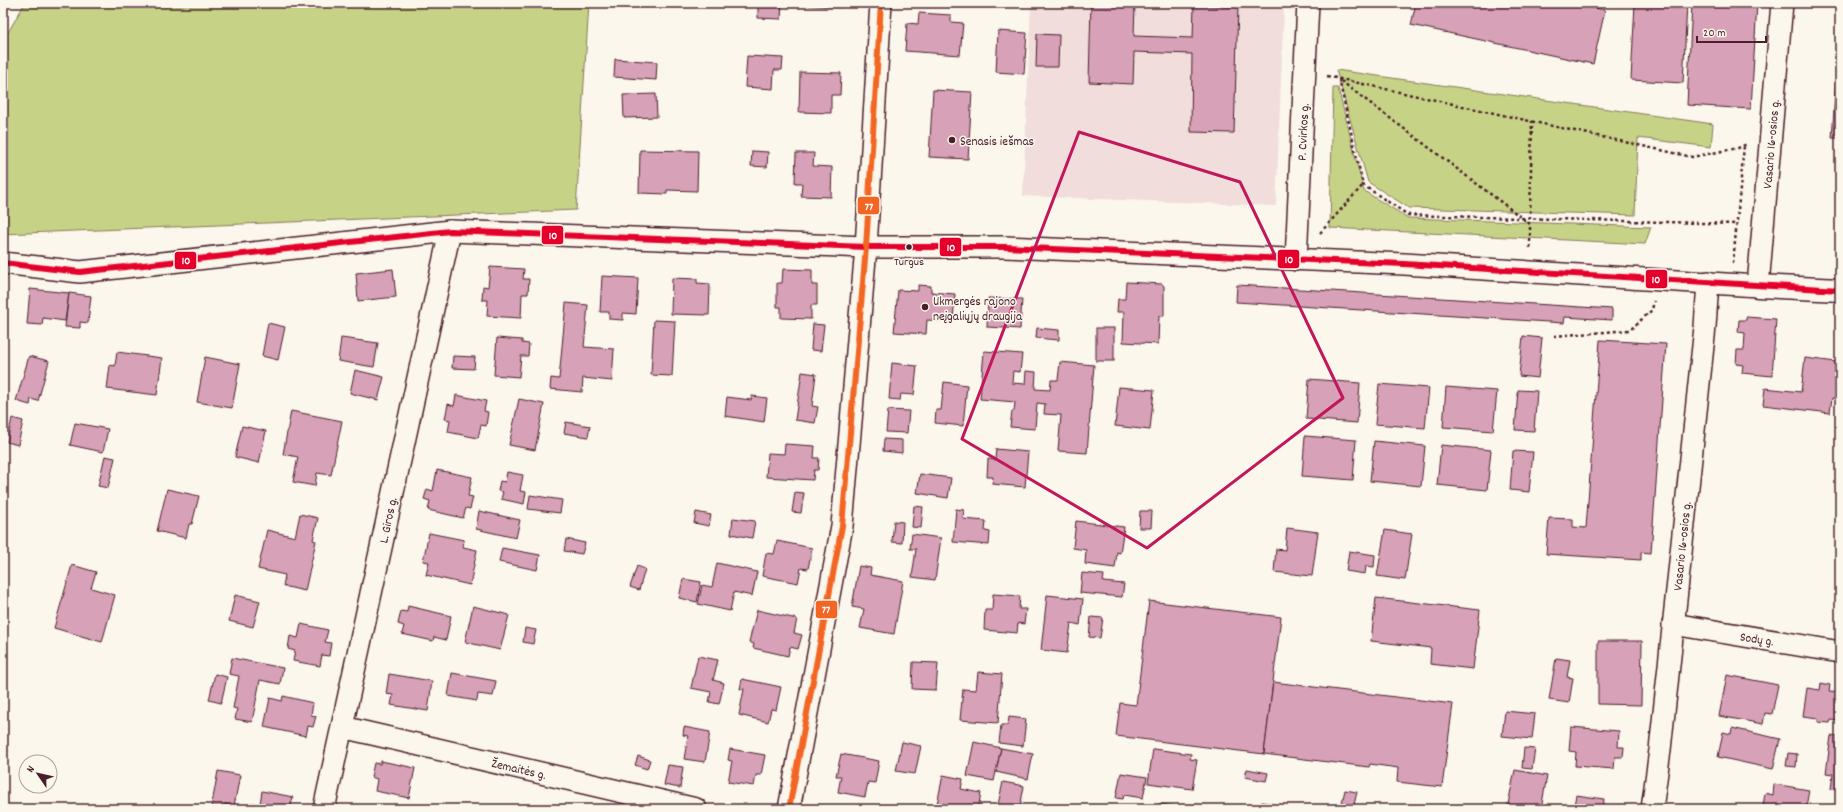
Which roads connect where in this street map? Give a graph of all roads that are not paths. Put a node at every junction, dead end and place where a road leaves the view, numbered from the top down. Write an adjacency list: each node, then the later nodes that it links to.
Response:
1 (881, 3): 5 (street)
2 (1308, 3): 6 (street, P. Cvirkos g.)
3 (1782, 3): 9 (street, Vasario 16-osios g.)
4 (450, 231): 5 (street); 7 (street); 13 (street, L. Giros g.)
5 (866, 247): 6 (street); 16 (street)
6 (1296, 260): 8 (street)
7 (3, 263)
8 (1708, 282): 9 (street); 11 (street, Vasario 16-osios g.)
9 (1758, 286): 10 (street)
10 (1840, 290)
11 (1673, 624): 12 (street, Sodų g.); 17 (street, Vasario 16-osios g.)
12 (1840, 652)
13 (342, 727): 14 (street, L. Giros g.); 15 (street, Žemaitės g.)
14 (324, 809)
15 (696, 809)
16 (789, 809)
17 (1652, 809)

